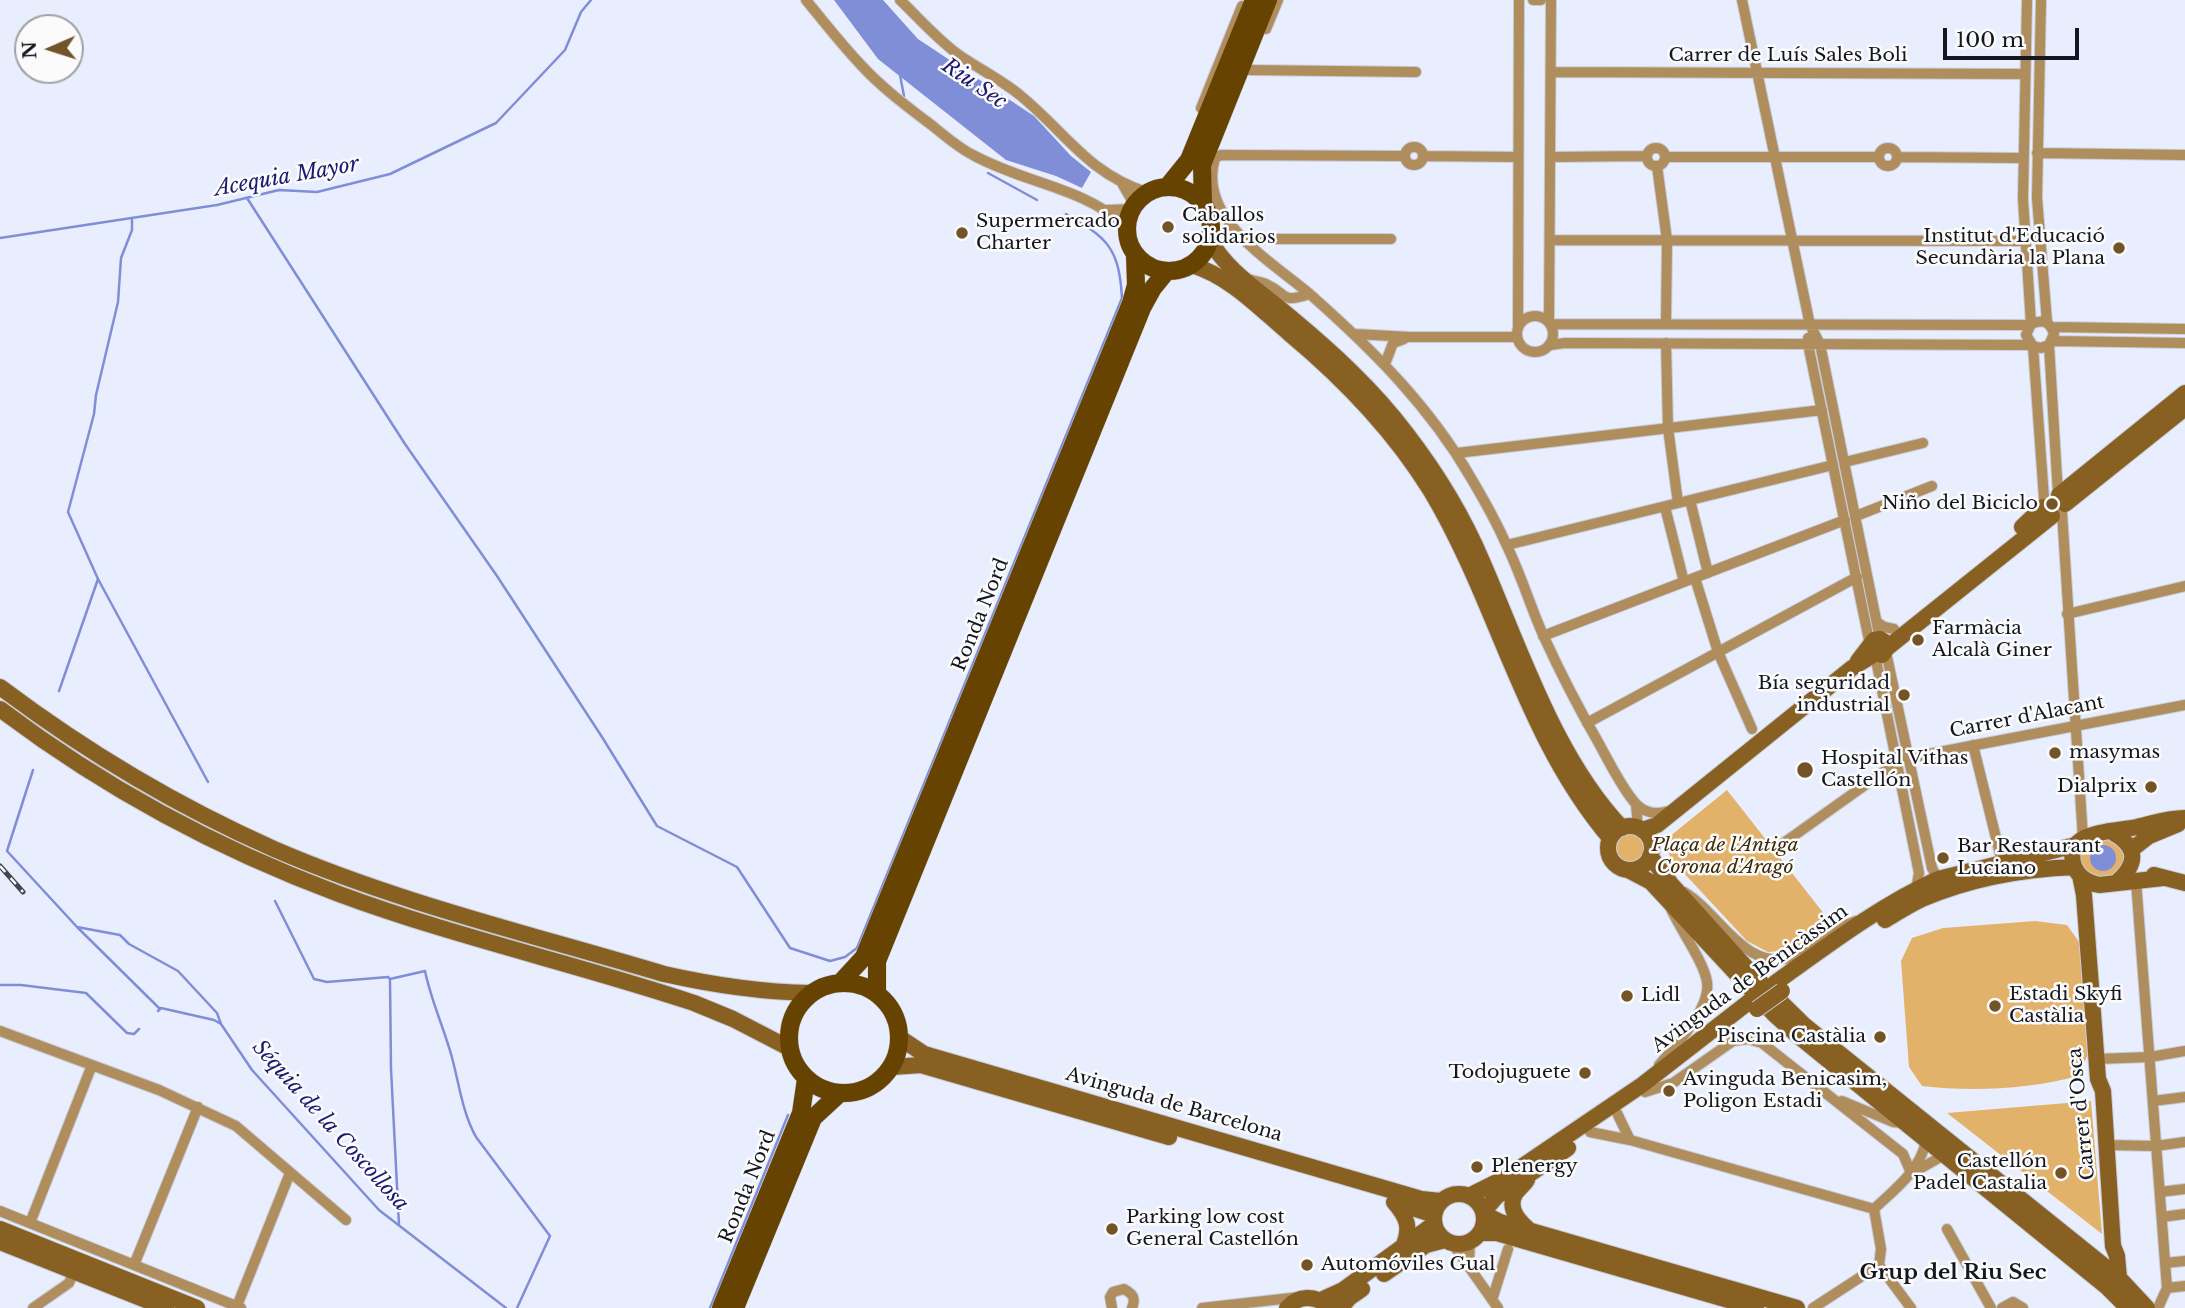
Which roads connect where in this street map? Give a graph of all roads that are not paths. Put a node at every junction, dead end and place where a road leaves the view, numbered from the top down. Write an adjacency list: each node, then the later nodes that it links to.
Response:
1 (806, 0): 33 (street)
2 (901, 0): 29 (street)
3 (1245, 0): 20 (street)
4 (1254, 0): 20 (main road)
5 (1268, 0): 19 (main road)
6 (1278, 0): 14 (street)
7 (1519, 0): 25 (street)
8 (1533, 0): 9 (street)
9 (1541, 0)
10 (1551, 0): 16 (street)
11 (1742, 0): 17 (street)
12 (2026, 0): 18 (street)
13 (2041, 0): 21 (street)
14 (1248, 70): 15 (street); 19 (street)
15 (1416, 72)
16 (1551, 72): 17 (street, Carrer de Luís Sales Boli); 22 (street)
17 (1757, 73): 18 (street, Carrer de Luís Sales Boli); 26 (street)
18 (2025, 74): 27 (street)
19 (1216, 127): 31 (main road)
20 (1195, 146): 30 (main road)
21 (2037, 153): 24 (street); 49 (street)
22 (1551, 156): 23 (street); 36 (street)
23 (1646, 156): 28 (street); 28 (street)
24 (2185, 156)
25 (1518, 157): 40 (street); 52 (street)
26 (1774, 157): 27 (street); 28 (street); 38 (street)
27 (2023, 158): 39 (street)
28 (1661, 161): 37 (street)
29 (1123, 185): 32 (street); 32 (street)
30 (1168, 186): 31 (main road); 32 (main road)
31 (1203, 204): 35 (main road)
32 (1134, 208): 33 (street); 33 (street); 41 (main road)
33 (1107, 210)
34 (1391, 239): 40 (street)
35 (1210, 240): 42 (main road); 44 (main road)
36 (1551, 240): 37 (street); 46 (street)
37 (1667, 240): 38 (street); 47 (street)
38 (1792, 241): 39 (street); 50 (street)
39 (2026, 241): 48 (street)
40 (1247, 243): 45 (street)
41 (1135, 255): 43 (main road); 123 (main road, Ronda Nord)
42 (1192, 265): 43 (main road); 105 (main road)
43 (1166, 272): 126 (main road, Ronda Nord)
44 (1245, 278): 45 (street); 105 (main road)
45 (1310, 294): 53 (street)
46 (1550, 323): 47 (street); 52 (street); 61 (street)
47 (1666, 324): 50 (street)
48 (2030, 324): 49 (street); 50 (street); 62 (street)
49 (2050, 324): 51 (street); 58 (street)
50 (1810, 325): 60 (street)
51 (2185, 329)
52 (1517, 331): 55 (street); 61 (street)
53 (1355, 334): 54 (street); 63 (street)
54 (1380, 335): 55 (street); 63 (street)
55 (1410, 337): 56 (street)
56 (1393, 343): 63 (street); 64 (street)
57 (1666, 343): 60 (street); 61 (street); 68 (street)
58 (2050, 343): 59 (street); 62 (street); 72 (street)
59 (2185, 343)
60 (1814, 344): 62 (street); 67 (street); 71 (street)
61 (1550, 345)
62 (2032, 345): 77 (street)
63 (1368, 347): 64 (street)
64 (1385, 364): 70 (street)
65 (2185, 393): 73 (main road)
66 (2185, 408): 77 (main road)
67 (1822, 410): 68 (street); 71 (street)
68 (1668, 428): 70 (street); 76 (street)
69 (1923, 443): 71 (street)
70 (1457, 453): 80 (street)
71 (1839, 464): 75 (street); 79 (street)
72 (2058, 475): 73 (street); 77 (street)
73 (2077, 479): 77 (main road)
74 (1932, 486): 79 (street)
75 (1690, 500): 76 (street); 81 (street)
76 (1678, 503): 78 (street)
77 (2055, 505): 85 (street); 87 (main road)
78 (1665, 507): 80 (street); 83 (street)
79 (1850, 518): 81 (street); 82 (street); 87 (street)
80 (1507, 545): 86 (street)
81 (1708, 573): 83 (street)
82 (1857, 577): 87 (street); 88 (street)
83 (1690, 580): 86 (street); 88 (street)
84 (2185, 586): 85 (street)
85 (2067, 614): 96 (street)
86 (1544, 636): 95 (street)
87 (1879, 643): 89 (main road); 90 (street); 91 (street)
88 (1718, 652): 95 (street); 97 (street)
89 (1852, 668): 90 (street); 102 (main road)
90 (1878, 676): 91 (street); 100 (street)
91 (1890, 676): 99 (street)
92 (0, 687): 125 (main road)
93 (2185, 705): 96 (street, Carrer d'Alacant)
94 (0, 709): 129 (main road)
95 (1587, 723): 101 (street)
96 (2075, 726): 98 (street, Carrer d'Alacant); 106 (street)
97 (1752, 729)
98 (1973, 745): 99 (street, Carrer d'Alacant); 111 (street)
99 (1908, 758): 100 (street, Carrer d'Alacant); 109 (street)
100 (1896, 763): 107 (street, Carrer d'Alacant); 110 (street)
101 (1636, 804): 102 (street); 105 (street)
102 (1676, 809): 105 (main road)
103 (2185, 819): 104 (main road); 108 (main road)
104 (2110, 831): 106 (main road); 108 (main road)
105 (1638, 834): 112 (main road); 112 (main road); 120 (main road)
106 (2083, 836): 111 (main road, Avinguda de Benicàssim); 113 (main road)
107 (1778, 847)
108 (2132, 855): 114 (main road); 118 (main road)
109 (1930, 858): 110 (street); 115 (street)
110 (1916, 862): 119 (street)
111 (2002, 862): 115 (main road, Avinguda de Benicàssim)
112 (1630, 871): 120 (main road)
113 (2077, 871): 118 (main road); 121 (main road, Carrer d'Osca); 124 (main road, Avinguda de Benicàssim)
114 (2163, 878): 116 (main road); 117 (main road)
115 (1938, 879): 119 (main road, Avinguda de Benicàssim)
116 (2136, 881): 118 (main road); 131 (street)
117 (2185, 883)
118 (2107, 884): 121 (main road)
119 (1916, 889): 122 (main road, Avinguda de Benicàssim)
120 (1668, 891): 122 (street); 136 (street); 143 (main road); 176 (main road)
121 (2084, 895): 132 (main road, Carrer d'Osca)
122 (1872, 915): 124 (main road, Avinguda de Benicàssim)
123 (841, 982): 125 (main road); 126 (main road)
124 (1778, 987): 136 (main road, Avinguda de Benicàssim)
125 (810, 993): 129 (main road)
126 (877, 993): 128 (main road)
127 (0, 1031): 133 (street)
128 (900, 1038): 134 (main road); 161 (main road, Avinguda de Barcelona)
129 (789, 1048): 135 (main road)
130 (2185, 1051): 131 (street)
131 (2150, 1057): 132 (street); 140 (street)
132 (2097, 1059): 149 (main road, Carrer d'Osca)
133 (92, 1065): 141 (street); 166 (street)
134 (892, 1067): 137 (main road); 158 (main road, Avinguda de Barcelona)
135 (806, 1079): 137 (main road); 195 (main road, Ronda Nord)
136 (1644, 1088): 138 (street, Avinguda de Benicàssim); 142 (main road, Avinguda de Benicàssim); 157 (main road, Avinguda de Benicàssim)
137 (839, 1094): 144 (main road, Ronda Nord)
138 (1830, 1096): 143 (street); 153 (street)
139 (2185, 1097): 140 (street)
140 (2153, 1101): 150 (street)
141 (198, 1107): 152 (street); 180 (street)
142 (1617, 1112): 145 (main road, Avinguda de Benicàssim); 146 (street)
143 (1905, 1123): 147 (main road)
144 (807, 1132): 196 (main road, Ronda Nord); 197 (street, Ronda Nord)
145 (1590, 1132): 146 (street); 154 (main road, Avinguda de Benicàssim)
146 (1630, 1140): 159 (street)
147 (1926, 1141): 151 (main road); 153 (street)
148 (2185, 1142): 150 (street)
149 (2107, 1145): 150 (street); 173 (main road, Carrer d'Osca)
150 (2157, 1146): 156 (street)
151 (1944, 1155): 153 (street); 189 (main road)
152 (290, 1173): 165 (street); 191 (street)
153 (1911, 1173): 159 (street)
154 (1530, 1175): 162 (main road, Avinguda de Benicàssim); 169 (main road)
155 (2185, 1189): 156 (street)
156 (2160, 1192): 164 (street)
157 (1471, 1195): 161 (main road); 162 (main road)
158 (1394, 1202): 161 (main road, Avinguda de Barcelona); 174 (main road)
159 (1874, 1209): 181 (street)
160 (0, 1211): 166 (street)
161 (1436, 1213): 172 (main road); 174 (main road)
162 (1484, 1213): 169 (main road); 170 (main road)
163 (2185, 1214): 164 (street)
164 (2162, 1217): 178 (street)
165 (346, 1220)
166 (30, 1223): 180 (street)
167 (0, 1229): 194 (main road)
168 (1947, 1229): 208 (street)
169 (1529, 1230): 205 (main road)
170 (1475, 1237): 172 (main road); 179 (street); 204 (main road)
171 (0, 1242): 182 (main road)
172 (1448, 1242): 179 (street); 203 (main road)
173 (2113, 1246): 176 (main road); 183 (main road, Carrer d'Osca)
174 (1403, 1247): 187 (main road)
175 (1508, 1249): 188 (street)
176 (2091, 1255): 183 (main road)
177 (2185, 1261): 178 (street)
178 (2165, 1263): 185 (street)
179 (1469, 1264): 188 (street)
180 (134, 1265): 191 (street)
181 (1879, 1265): 206 (street); 207 (street)
182 (74, 1271): 192 (street); 193 (main road)
183 (2119, 1278): 189 (main road)
184 (2185, 1286): 185 (street)
185 (2165, 1292): 189 (street); 210 (street)
186 (1263, 1300): 187 (street); 200 (street); 201 (street)
187 (1320, 1302): 202 (main road)
188 (1495, 1304)
189 (2138, 1304)
190 (2018, 1305): 209 (street)
191 (239, 1307)
192 (33, 1308)
193 (166, 1308)
194 (198, 1308)
195 (721, 1308)
196 (735, 1308)
197 (744, 1308)
198 (1112, 1308): 199 (street)
199 (1132, 1308)
200 (1202, 1308)
201 (1279, 1308)
202 (1287, 1308)
203 (1341, 1308)
204 (1756, 1308)
205 (1797, 1308)
206 (1813, 1308)
207 (1911, 1308)
208 (1991, 1308)
209 (2002, 1308)
210 (2158, 1308)

